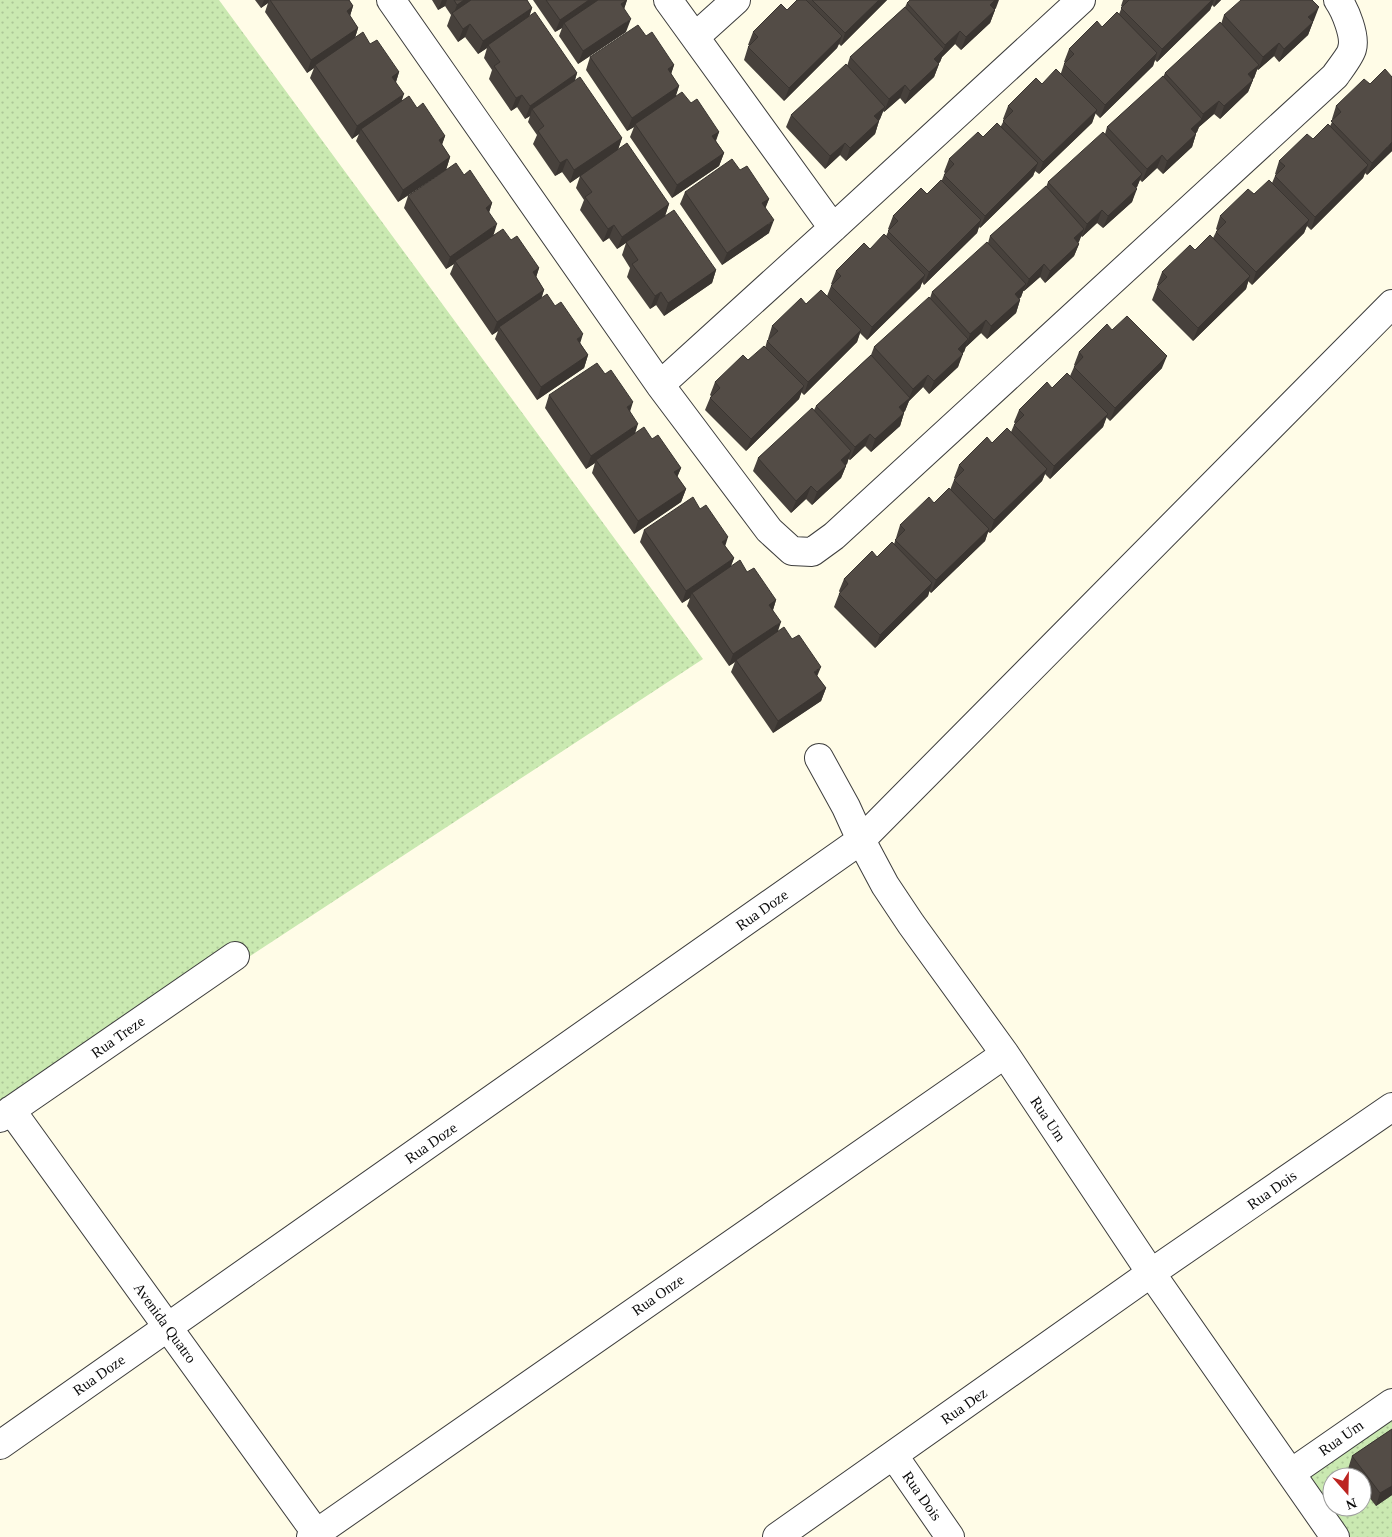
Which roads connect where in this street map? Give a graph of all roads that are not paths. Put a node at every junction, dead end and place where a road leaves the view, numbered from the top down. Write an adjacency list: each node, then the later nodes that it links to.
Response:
1 (391, 0): 9 (street)
2 (668, 0): 6 (street)
3 (736, 0): 6 (street)
4 (1081, 0): 7 (street)
5 (1338, 0): 9 (street)
6 (695, 37): 7 (street)
7 (833, 228): 9 (street)
8 (1392, 304): 11 (street, Rua Doze)
9 (660, 385)
10 (818, 758): 11 (street, Rua Um)
11 (861, 840): 13 (street, Rua Um); 17 (street, Rua Doze)
12 (235, 956): 15 (street, Rua Treze)
13 (1005, 1054): 16 (street, Rua Um); 22 (street, Rua Onze)
14 (1392, 1107): 16 (street, Rua Dois)
15 (5, 1114): 17 (street, Avenida Quatro)
16 (1151, 1273): 20 (street, Rua Dez); 21 (street, Rua Um)
17 (168, 1328): 19 (street, Rua Doze); 22 (street, Avenida Quatro)
18 (1392, 1403): 21 (street, Rua Um)
19 (0, 1444)
20 (894, 1456): 23 (street, Rua Dez); 24 (street, Rua Dois)
21 (1291, 1473): 25 (street, Rua Um)
22 (316, 1536)
23 (777, 1537)
24 (950, 1537)
25 (1335, 1537)

